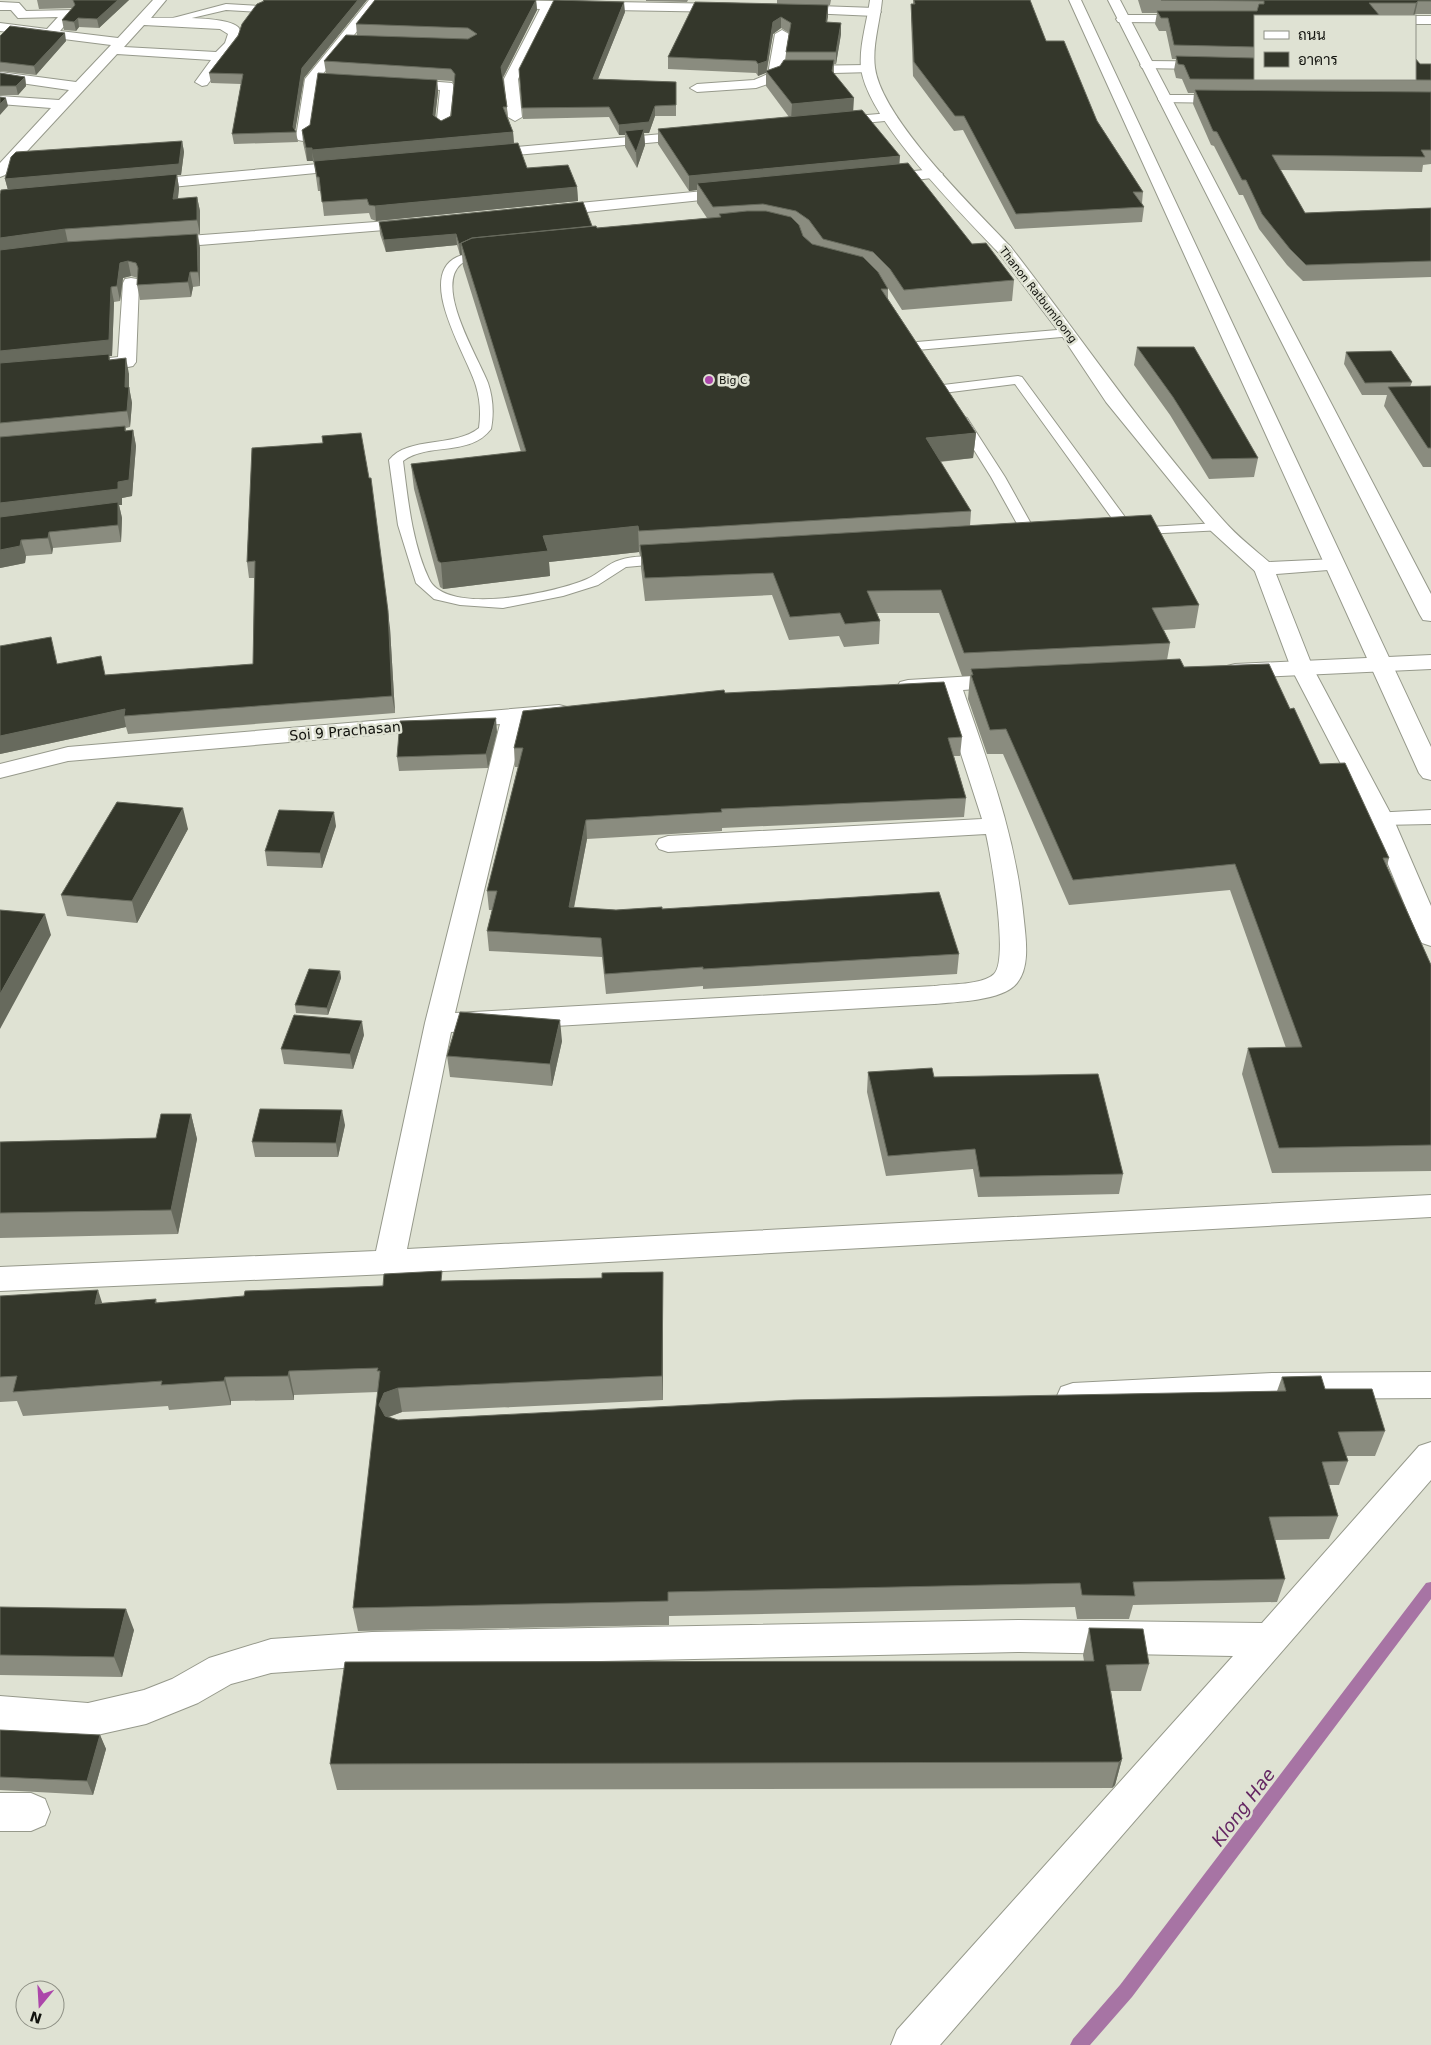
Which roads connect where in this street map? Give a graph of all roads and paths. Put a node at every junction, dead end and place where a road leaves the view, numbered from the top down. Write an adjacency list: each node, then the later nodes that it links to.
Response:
1 (160, 0): 18 (street)
2 (377, 0): 3 (street); 23 (street)
3 (387, 0)
4 (1075, 0): 71 (street)
5 (1114, 0): 14 (street)
6 (512, 2): 7 (street); 8 (street)
7 (482, 3)
8 (548, 5): 11 (street); 42 (street)
9 (0, 6): 21 (street)
10 (876, 6): 13 (street); 29 (street, Thanon Ratbumloong)
11 (742, 8)
12 (260, 9): 19 (lane)
13 (781, 9)
14 (1123, 19): 15 (street); 27 (street)
15 (1254, 19)
16 (1416, 20): 17 (street)
17 (1431, 20)
18 (140, 21): 19 (street); 25 (street)
19 (162, 22): 26 (street)
20 (0, 26): 21 (street)
21 (51, 33): 25 (street)
22 (782, 34): 30 (street)
23 (344, 41): 24 (street); 32 (street)
24 (363, 42)
25 (117, 46): 26 (street); 36 (street)
26 (220, 56): 33 (street)
27 (1147, 65): 28 (street); 38 (street)
28 (1254, 66)
29 (867, 69): 30 (street); 43 (street, Thanon Ratbumloong)
30 (778, 70): 37 (street)
31 (0, 76): 36 (street)
32 (312, 79): 34 (street); 47 (street)
33 (202, 82)
34 (370, 82)
35 (389, 83): 45 (street)
36 (78, 87): 41 (street)
37 (697, 88)
38 (1164, 99): 39 (street); 73 (street)
39 (1246, 99)
40 (0, 100): 41 (street)
41 (62, 105): 49 (street)
42 (515, 117)
43 (890, 117): 44 (street); 53 (street, Thanon Ratbumloong)
44 (820, 123)
45 (444, 128)
46 (712, 133): 50 (street)
47 (303, 137)
48 (0, 147): 49 (street)
49 (23, 147): 52 (street)
50 (464, 156)
51 (366, 165): 55 (street)
52 (0, 172)
53 (935, 174): 54 (street); 62 (street, Thanon Ratbumloong)
54 (866, 181)
55 (128, 186)
56 (747, 192): 57 (street)
57 (529, 213)
58 (430, 222): 59 (street)
59 (146, 244)
60 (500, 253): 70 (lane)
61 (130, 283): 64 (street)
62 (1068, 333): 63 (lane); 66 (street, Thanon Ratbumloong)
63 (917, 346)
64 (68, 367)
65 (940, 384): 67 (lane); 69 (lane)
66 (1218, 527): 67 (lane); 72 (street, Thanon Ratbumloong)
67 (1128, 532): 68 (lane)
68 (1109, 533)
69 (1032, 538)
70 (680, 559)
71 (1334, 565): 72 (street); 75 (street)
72 (1264, 568): 76 (street)
73 (1431, 615)
74 (1431, 662): 75 (street)
75 (1380, 664): 76 (street); 84 (street)
76 (1302, 668): 77 (street); 86 (street)
77 (1214, 672)
78 (1028, 680): 79 (street)
79 (950, 684): 80 (street); 87 (street)
80 (890, 688)
81 (583, 710): 82 (street, Soi 9 Prachasan)
82 (514, 716): 83 (street, Soi 9 Prachasan); 90 (street)
83 (0, 771)
84 (1431, 773)
85 (1431, 817): 86 (street)
86 (1381, 818): 89 (street)
87 (996, 826): 88 (street); 90 (street)
88 (668, 844)
89 (1431, 936)
90 (439, 1022): 92 (street)
91 (1431, 1206): 92 (street)
92 (388, 1262): 93 (street)
93 (0, 1279)
94 (1431, 1385): 95 (street)
95 (1045, 1397)
96 (1431, 1456): 97 (street)
97 (1271, 1640): 98 (street); 99 (street)
98 (0, 1713)
99 (912, 2045)

